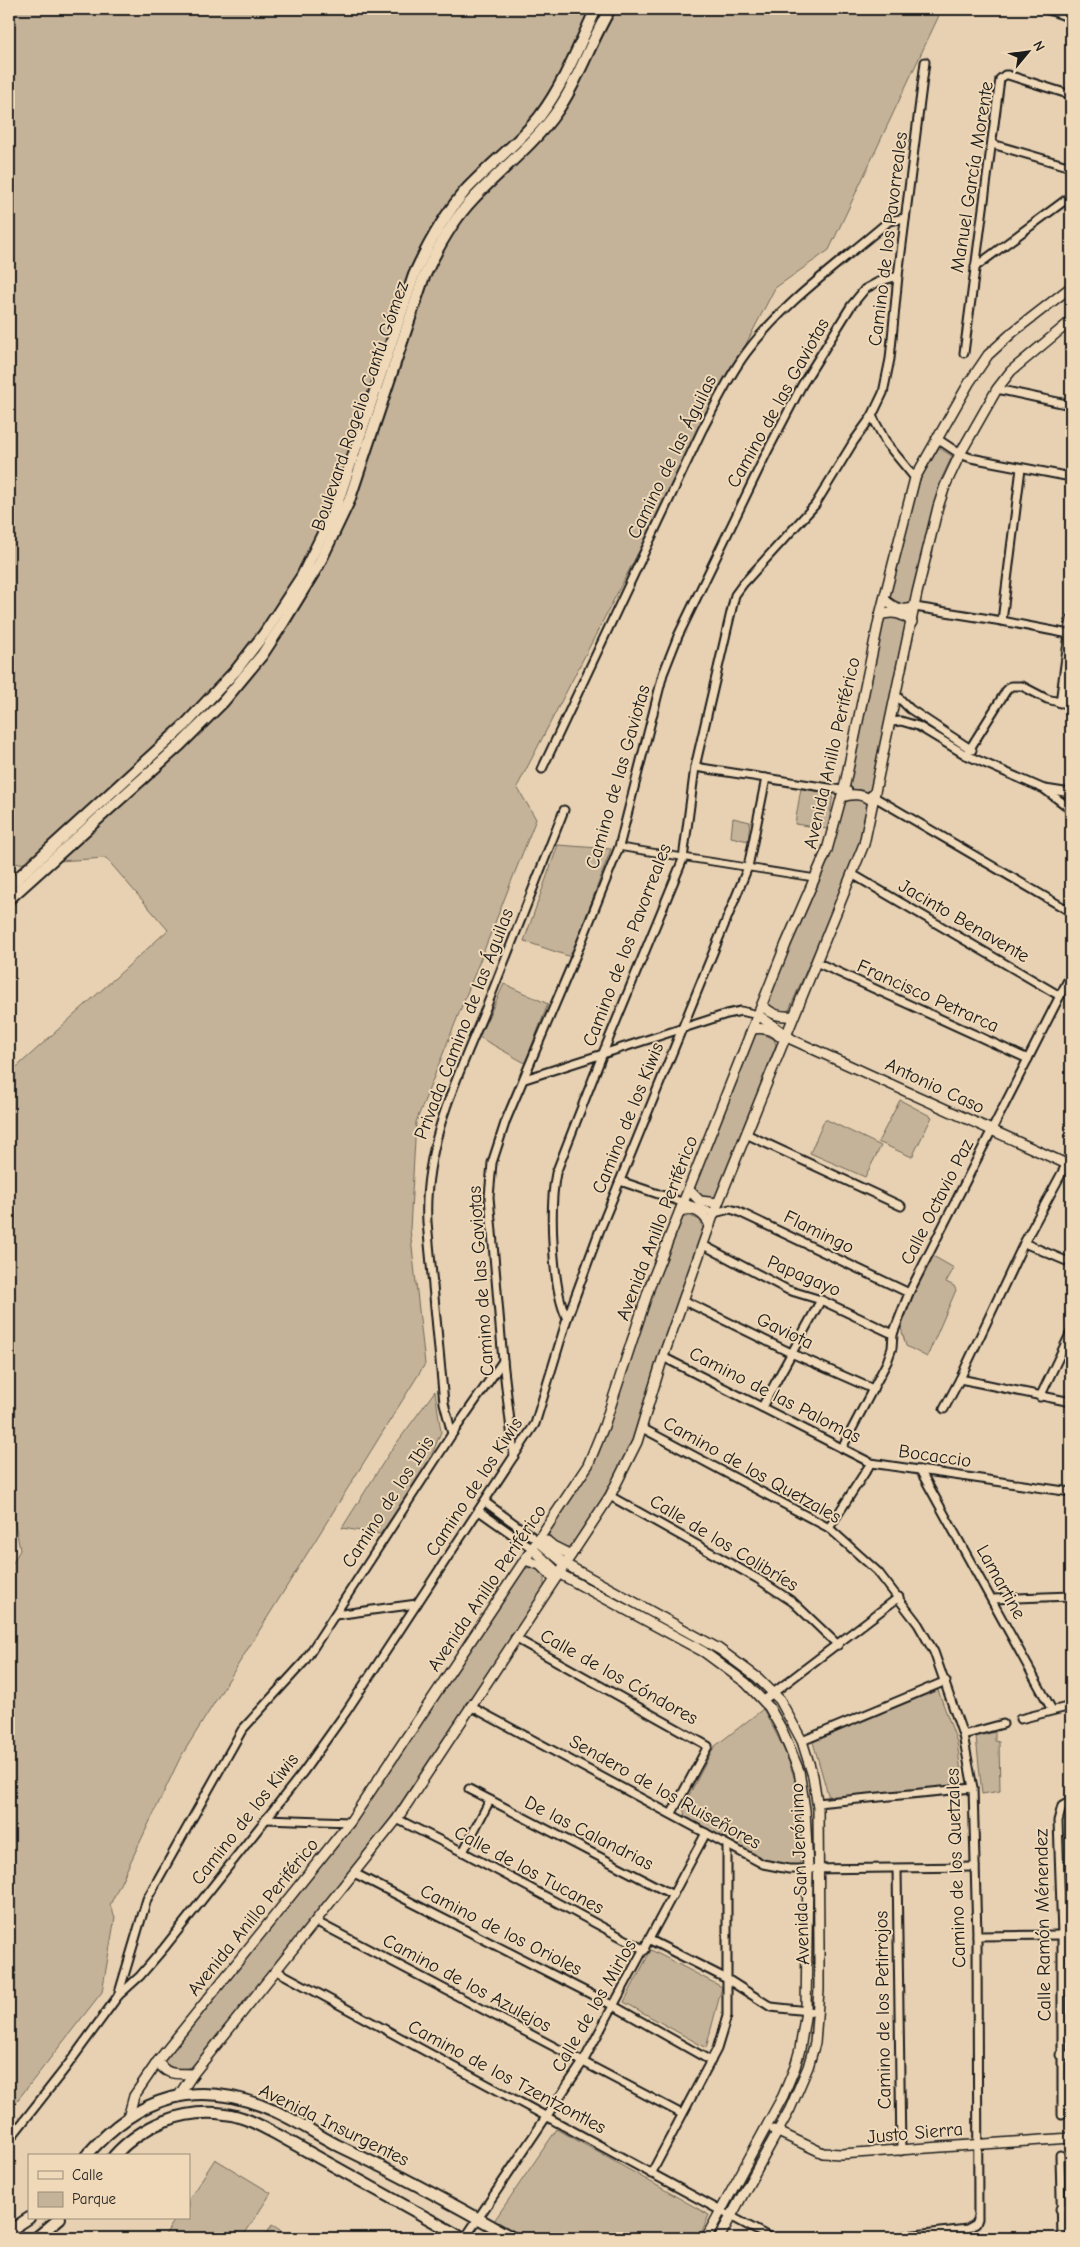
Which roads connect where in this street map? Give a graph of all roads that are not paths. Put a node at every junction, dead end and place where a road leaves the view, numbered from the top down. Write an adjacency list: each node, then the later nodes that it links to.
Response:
1 (596, 9): 56 (main road, Boulevard Rogelio Cantú Gómez)
2 (610, 9): 57 (main road, Boulevard Rogelio Cantú Gómez)
3 (1046, 9): 5 (street)
4 (1069, 9): 5 (street)
5 (1063, 16): 6 (street)
6 (1071, 18)
7 (925, 62): 12 (street, Camino de los Pavorreales)
8 (1071, 95): 9 (street, Manuel García Morente)
9 (992, 144): 10 (street); 13 (street, Manuel García Morente)
10 (1071, 167)
11 (1071, 196): 13 (street)
12 (905, 218): 14 (street, Camino de los Pavorreales); 43 (street, Camino de las Águilas)
13 (975, 267): 19 (street, Manuel García Morente)
14 (898, 276): 22 (street, Camino de los Pavorreales); 51 (street, Camino de las Gaviotas)
15 (1071, 287): 23 (street, Avenida Anillo Periférico)
16 (1071, 321): 17 (street)
17 (1060, 329): 18 (street); 20 (street)
18 (1071, 331)
19 (964, 353)
20 (997, 389): 21 (street); 24 (street)
21 (1071, 404)
22 (872, 416): 27 (street); 42 (street, Camino de los Pavorreales)
23 (936, 438): 24 (street); 27 (street, Avenida Anillo Periférico)
24 (960, 454): 25 (street); 29 (street)
25 (1021, 468): 26 (street); 32 (street)
26 (1071, 477)
27 (915, 478): 28 (street, Avenida Anillo Periférico)
28 (884, 600): 29 (street); 30 (street, Avenida Anillo Periférico)
29 (915, 607): 32 (street); 33 (street)
30 (880, 615): 33 (street); 46 (street, Avenida Anillo Periférico)
31 (1071, 619): 34 (street)
32 (1002, 621): 34 (street)
33 (912, 622): 35 (street)
34 (1069, 634): 36 (street)
35 (896, 695): 38 (street); 39 (street)
36 (1060, 703): 37 (street); 39 (street)
37 (1071, 705)
38 (891, 722): 40 (street); 48 (street)
39 (970, 747): 40 (street); 41 (street)
40 (966, 755): 41 (street)
41 (978, 758): 45 (street)
42 (695, 767): 44 (street); 52 (street, Camino de los Pavorreales)
43 (542, 769)
44 (766, 778): 46 (street); 53 (street, Camino de los Kiwis)
45 (1044, 789): 47 (street); 49 (street)
46 (843, 790): 48 (street); 55 (street, Avenida Anillo Periférico)
47 (1071, 793)
48 (874, 795): 54 (street); 58 (street)
49 (1071, 809)
50 (564, 810): 100 (street, Privada Camino de las Águilas)
51 (619, 847): 52 (street); 70 (street, Camino de las Gaviotas)
52 (683, 859): 53 (street); 68 (street, Camino de los Pavorreales)
53 (748, 868): 55 (street); 65 (street, Camino de los Kiwis)
54 (852, 874): 59 (street); 61 (street, Jacinto Benavente)
55 (815, 878): 62 (street, Avenida Anillo Periférico)
56 (9, 886)
57 (9, 899)
58 (1071, 912)
59 (816, 962): 64 (street); 69 (street, Francisco Petrarca)
60 (1071, 974): 61 (street, Calle Octavio Paz)
61 (1060, 996): 69 (street, Calle Octavio Paz)
62 (762, 1006): 63 (street, Avenida Anillo Periférico); 64 (street)
63 (758, 1015): 65 (street); 66 (street, Avenida Anillo Periférico); 67 (street)
64 (793, 1016): 67 (street)
65 (682, 1028): 68 (street); 74 (street, Camino de los Kiwis)
66 (752, 1029): 67 (street); 75 (street, Avenida Anillo Periférico)
67 (785, 1038): 71 (street, Antonio Caso); 72 (street)
68 (602, 1053): 70 (street); 87 (street, Camino de los Pavorreales)
69 (1028, 1058): 71 (street, Calle Octavio Paz)
70 (525, 1079): 92 (street, Camino de las Gaviotas)
71 (992, 1130): 73 (street, Antonio Caso); 84 (street, Calle Octavio Paz)
72 (746, 1134): 76 (street); 77 (street)
73 (1070, 1162): 81 (street)
74 (620, 1181): 78 (street); 87 (street, Camino de los Kiwis)
75 (690, 1190): 76 (street); 78 (street, Avenida Anillo Periférico)
76 (718, 1202): 79 (street)
77 (901, 1206)
78 (682, 1207): 79 (street); 80 (street); 110 (street, Avenida Anillo Periférico)
79 (714, 1213): 80 (street); 84 (street, Flamingo)
80 (710, 1225): 82 (street)
81 (1024, 1244): 83 (street); 93 (street)
82 (703, 1245): 85 (street); 86 (street, Papagayo)
83 (1071, 1263)
84 (909, 1292): 89 (street, Calle Octavio Paz)
85 (683, 1300): 90 (street, Gaviota); 91 (street)
86 (821, 1300): 89 (street, Papagayo); 90 (street)
87 (568, 1319): 102 (street, Camino de los Kiwis)
88 (1071, 1332): 95 (street)
89 (893, 1334): 94 (street, Calle Octavio Paz)
90 (791, 1353): 94 (street, Gaviota); 97 (street)
91 (663, 1357): 97 (street, Camino de las Palomas); 99 (street)
92 (503, 1361): 100 (street, Camino de los Ibis); 102 (street, Camino de las Gaviotas)
93 (960, 1379): 95 (street); 98 (street)
94 (873, 1389): 101 (street, Calle Octavio Paz)
95 (1040, 1397): 96 (street)
96 (1071, 1402)
97 (762, 1407): 101 (street, Camino de las Palomas)
98 (944, 1409)
99 (642, 1428): 106 (street); 109 (street, Camino de los Quetzales)
100 (452, 1434): 119 (street, Camino de los Ibis)
101 (842, 1448): 103 (street, Camino de las Palomas)
102 (514, 1456): 107 (street, Camino de los Kiwis)
103 (871, 1463): 104 (street, Bocaccio); 109 (street, Bocaccio)
104 (920, 1470): 105 (street, Bocaccio); 117 (street, Lamartine)
105 (1071, 1492)
106 (610, 1496): 111 (street); 121 (street, Calle de los Colibríes)
107 (484, 1502): 108 (street, Camino de los Kiwis); 110 (street, Avenida San Jerónimo)
108 (479, 1511): 110 (street, Avenida San Jerónimo); 118 (street, Camino de los Kiwis)
109 (829, 1528): 116 (street, Camino de los Quetzales)
110 (538, 1541): 111 (street); 112 (street, Avenida Anillo Periférico); 113 (street, Avenida San Jerónimo); 114 (street, Avenida San Jerónimo)
111 (571, 1554): 113 (street)
112 (525, 1560): 114 (street); 141 (street, Avenida Anillo Periférico)
113 (565, 1564): 114 (street); 124 (street, Avenida San Jerónimo)
114 (556, 1576): 120 (street); 125 (street, Avenida San Jerónimo)
115 (1071, 1596): 117 (street)
116 (899, 1597): 121 (street); 123 (street, Camino de los Quetzales)
117 (992, 1599): 128 (street, Lamartine)
118 (417, 1604): 119 (street); 139 (street, Camino de los Kiwis)
119 (335, 1615): 122 (street, Camino de los Ibis)
120 (515, 1638): 126 (street); 138 (street, Calle de los Cóndores)
121 (838, 1645): 124 (street)
122 (304, 1662): 158 (street, Camino de los Kiwis)
123 (946, 1681): 131 (street, Camino de los Quetzales); 132 (street)
124 (774, 1692): 125 (street); 132 (street, Avenida San Jerónimo)
125 (764, 1700): 146 (street, Avenida San Jerónimo)
126 (470, 1706): 138 (street, Sendero de los Ruiseñores); 140 (street)
127 (1071, 1706): 128 (street)
128 (1052, 1710): 129 (street)
129 (1020, 1719)
130 (1003, 1724): 131 (street)
131 (964, 1735): 133 (street, Camino de los Quetzales)
132 (802, 1741): 137 (street, Avenida San Jerónimo)
133 (973, 1788): 137 (street); 145 (street, Camino de los Quetzales)
134 (469, 1789): 135 (street, De las Calandrias)
135 (490, 1800): 144 (street); 150 (street, De las Calandrias)
136 (1071, 1802): 152 (street, Calle Ramón Ménendez)
137 (817, 1803): 147 (street, Avenida San Jerónimo)
138 (672, 1813): 142 (street, Sendero de los Ruiseñores)
139 (266, 1819): 141 (street); 158 (street, Camino de los Kiwis)
140 (397, 1819): 144 (street, Calle de los Tucanes); 149 (street)
141 (350, 1822): 165 (street, Avenida Anillo Periférico)
142 (706, 1833): 143 (street, Sendero de los Ruiseñores); 150 (street, Calle de los Mirlos)
143 (727, 1846): 146 (street, Sendero de los Ruiseñores); 157 (street)
144 (463, 1852): 155 (street, Calle de los Tucanes)
145 (975, 1867): 148 (street, Sendero de los Ruiseñores); 153 (street, Camino de los Quetzales)
146 (808, 1869): 147 (street, Sendero de los Ruiseñores); 160 (street, Avenida San Jerónimo)
147 (818, 1869): 148 (street, Sendero de los Ruiseñores); 161 (street, Avenida San Jerónimo)
148 (897, 1869): 178 (street, Camino de los Petirrojos)
149 (356, 1874): 151 (street); 159 (street, Camino de los Orioles)
150 (673, 1895): 154 (street, Calle de los Mirlos)
151 (317, 1922): 156 (street); 166 (street, Camino de los Azulejos)
152 (1062, 1935): 153 (street); 163 (street, Calle Ramón Ménendez)
153 (977, 1936): 177 (street, Camino de los Quetzales)
154 (650, 1940): 155 (street, Calle de los Mirlos); 157 (street)
155 (645, 1950): 159 (street, Calle de los Mirlos)
156 (277, 1971): 167 (street); 171 (street, Camino de los Tzentzontles)
157 (726, 1980): 160 (street); 164 (street)
158 (118, 1996): 176 (street, Camino de los Kiwis)
159 (614, 2006): 164 (street, Camino de los Orioles); 166 (street, Calle de los Mirlos)
160 (806, 2011): 161 (street); 173 (street, Avenida San Jerónimo)
161 (817, 2012): 174 (street, Avenida San Jerónimo)
162 (1071, 2055): 163 (street)
163 (1060, 2056): 170 (street, Calle Ramón Ménendez)
164 (711, 2060): 169 (street)
165 (158, 2061): 167 (street); 172 (street, Avenida Anillo Periférico)
166 (583, 2062): 169 (street, Camino de los Azulejos); 171 (street, Calle de los Mirlos)
167 (193, 2074): 168 (street)
168 (178, 2097): 172 (main road, Avenida Insurgentes); 188 (main road, Avenida Insurgentes)
169 (682, 2114): 182 (street)
170 (1062, 2115)
171 (547, 2117): 182 (street, Camino de los Tzentzontles); 188 (street, Calle de los Mirlos)
172 (128, 2118): 179 (main road, Avenida Insurgentes)
173 (767, 2126): 174 (street, Justo Sierra); 185 (street, Avenida San Jerónimo)
174 (778, 2132): 178 (street, Justo Sierra); 186 (street, Avenida San Jerónimo)
175 (1071, 2138): 177 (street, Justo Sierra)
176 (9, 2140)
177 (978, 2144): 178 (street, Justo Sierra); 197 (street, Camino de los Quetzales)
178 (901, 2151)
179 (88, 2154)
180 (116, 2154): 192 (main road, Avenida Insurgentes)
181 (1060, 2155): 184 (street)
182 (651, 2174): 185 (street, Camino de los Tzentzontles)
183 (1071, 2208): 184 (street)
184 (1060, 2209): 198 (street)
185 (721, 2211): 186 (street, Camino de los Tzentzontles); 194 (street, Avenida San Jerónimo)
186 (730, 2216): 195 (street, Avenida San Jerónimo); 196 (street)
187 (28, 2219): 190 (main road)
188 (477, 2219): 192 (street, Calle de los Mirlos); 193 (main road, Avenida Insurgentes)
189 (58, 2220): 191 (main road)
190 (9, 2231)
191 (36, 2238)
192 (464, 2238)
193 (511, 2238)
194 (706, 2238)
195 (719, 2238)
196 (772, 2238)
197 (889, 2238)
198 (1062, 2238)

